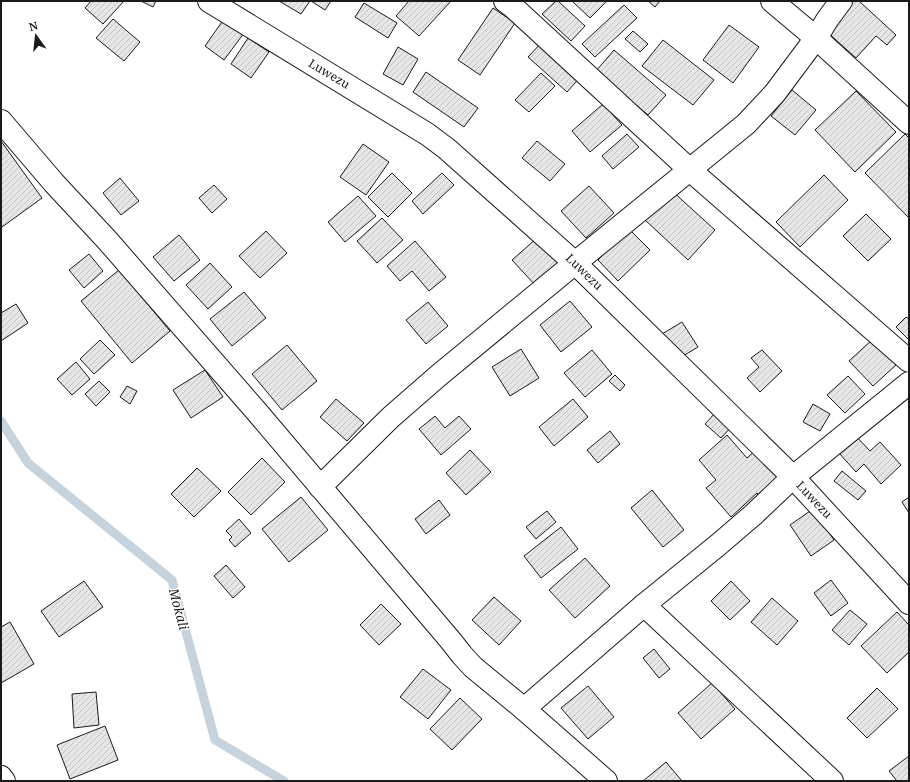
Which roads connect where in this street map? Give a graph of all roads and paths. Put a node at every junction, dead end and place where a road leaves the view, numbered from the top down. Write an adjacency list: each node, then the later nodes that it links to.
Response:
1 (209, 1): 9 (street, Luwezu)
2 (505, 1): 8 (street)
3 (772, 1): 5 (street)
4 (841, 1): 5 (street)
5 (816, 38): 7 (street); 8 (street)
6 (1, 121): 13 (street)
7 (909, 123)
8 (690, 170): 9 (street); 10 (street)
9 (575, 263): 12 (street, Luwezu); 13 (street)
10 (909, 361)
11 (909, 383): 12 (street)
12 (793, 477): 14 (street, Luwezu); 15 (street)
13 (320, 487): 16 (street)
14 (909, 603)
15 (644, 604): 16 (street); 20 (street)
16 (524, 709): 19 (street)
17 (1, 777): 18 (street)
18 (4, 781)
19 (606, 781)
20 (832, 781)

